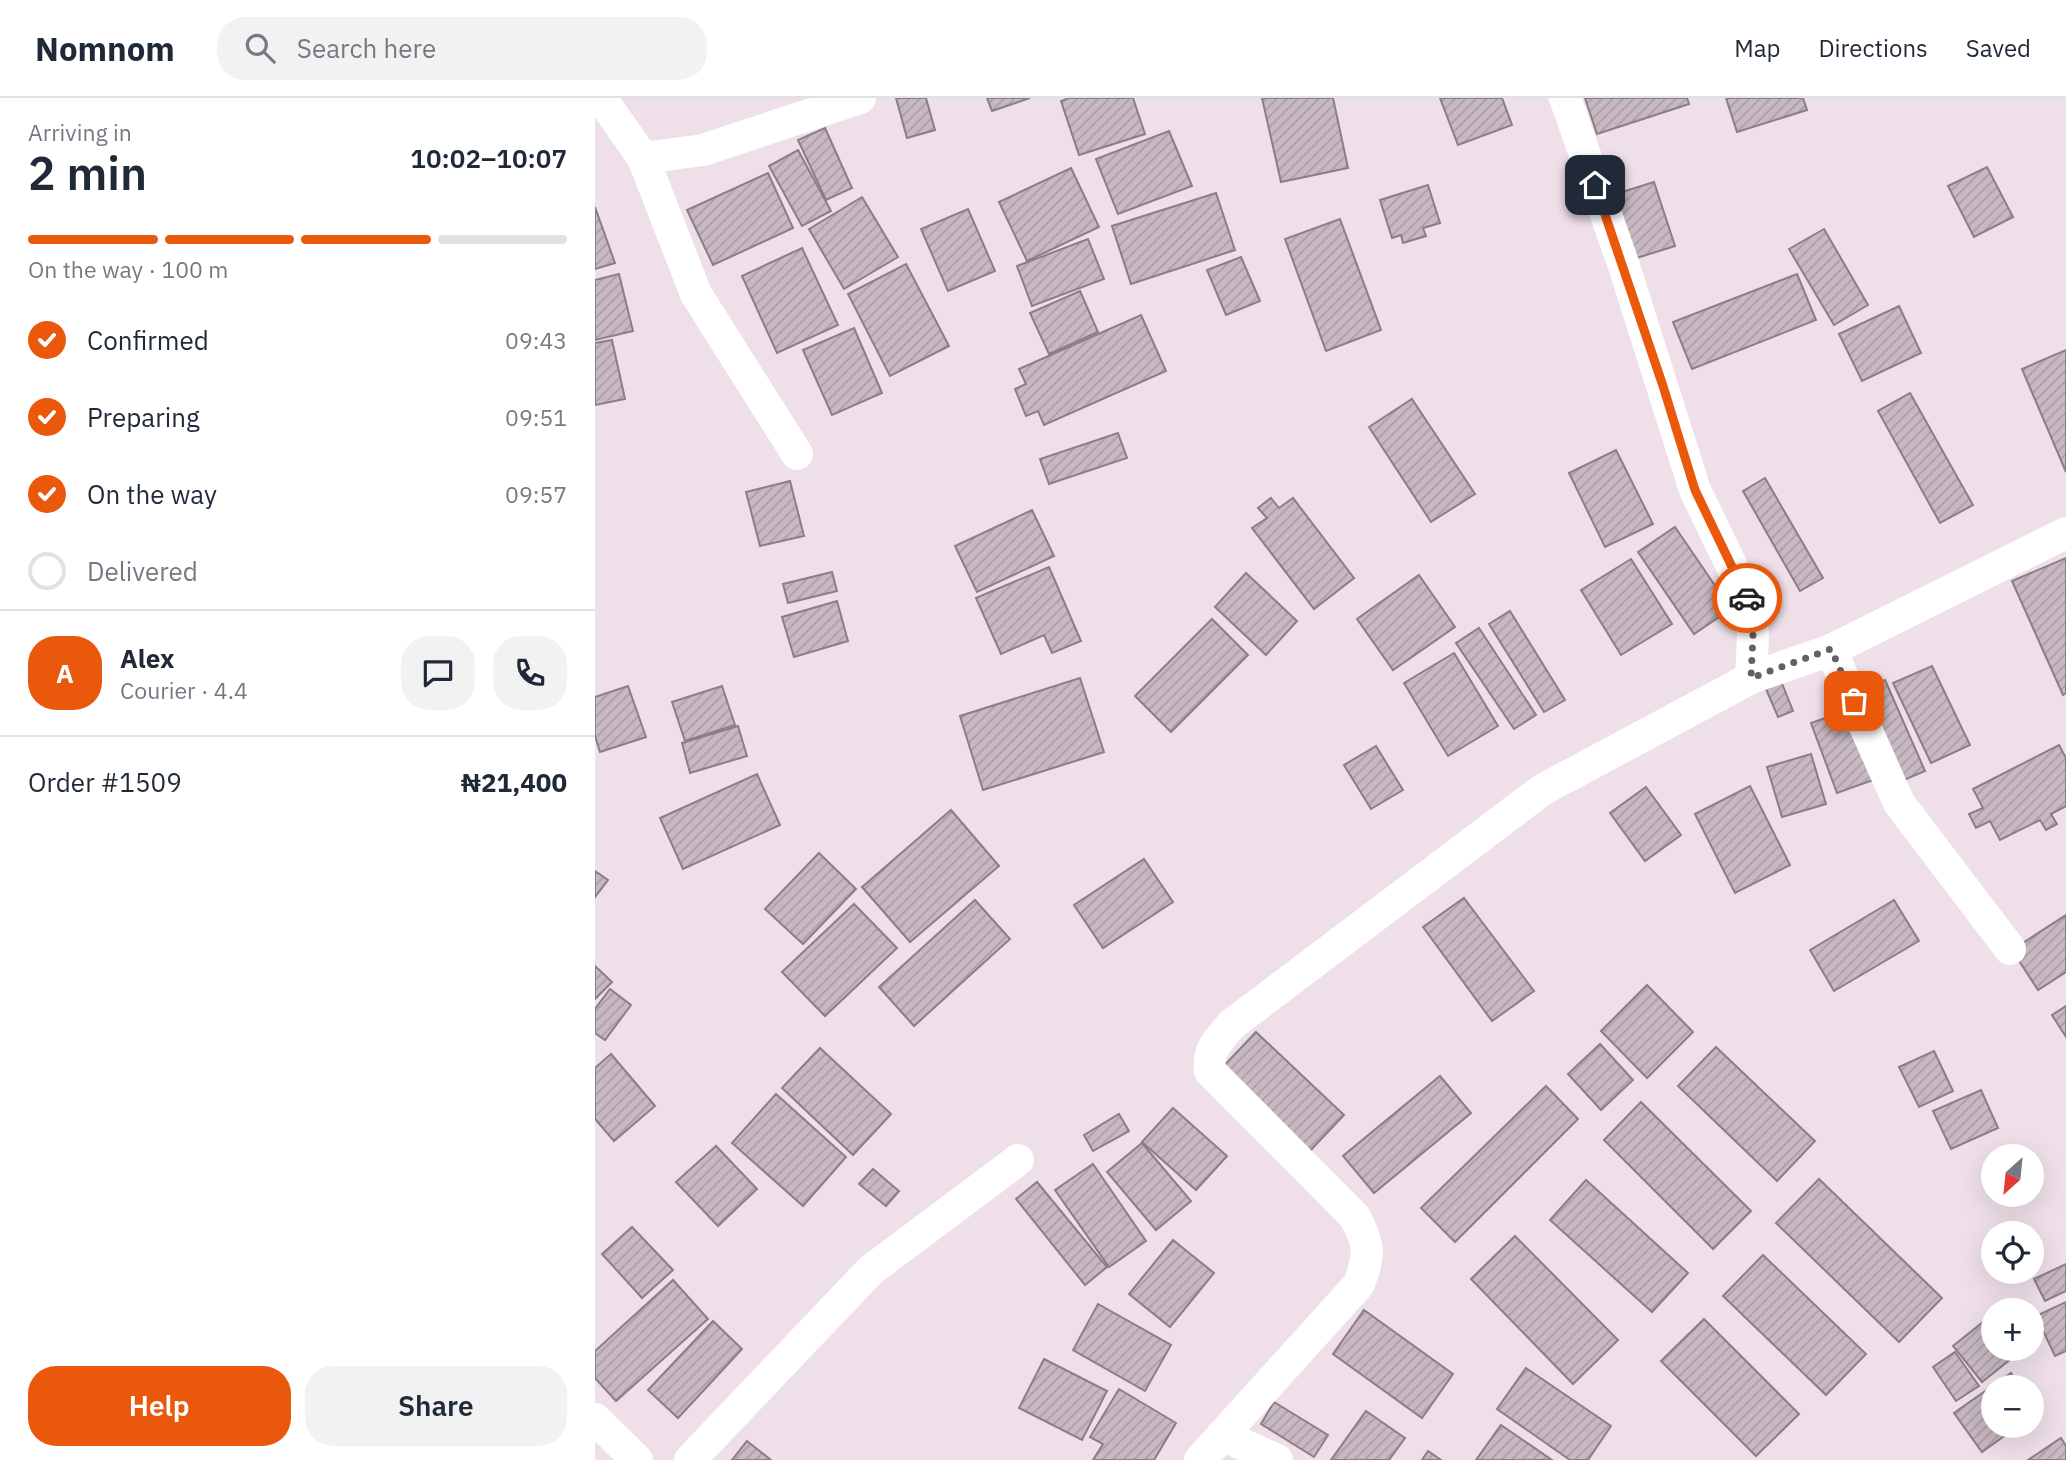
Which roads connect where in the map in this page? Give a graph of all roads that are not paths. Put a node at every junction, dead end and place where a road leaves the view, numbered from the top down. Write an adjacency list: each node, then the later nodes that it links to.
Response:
1 (601, 98): 4 (street)
2 (860, 98): 4 (street)
3 (1565, 98): 8 (street)
4 (643, 158): 5 (street)
5 (797, 454)
6 (2066, 533): 7 (street)
7 (1831, 649): 8 (street); 9 (street)
8 (1751, 678): 12 (street)
9 (2010, 949)
10 (1018, 1160): 14 (street)
11 (595, 1419): 13 (street)
12 (1222, 1435): 15 (street); 16 (street)
13 (637, 1460)
14 (690, 1460)
15 (1200, 1460)
16 (1277, 1460)

